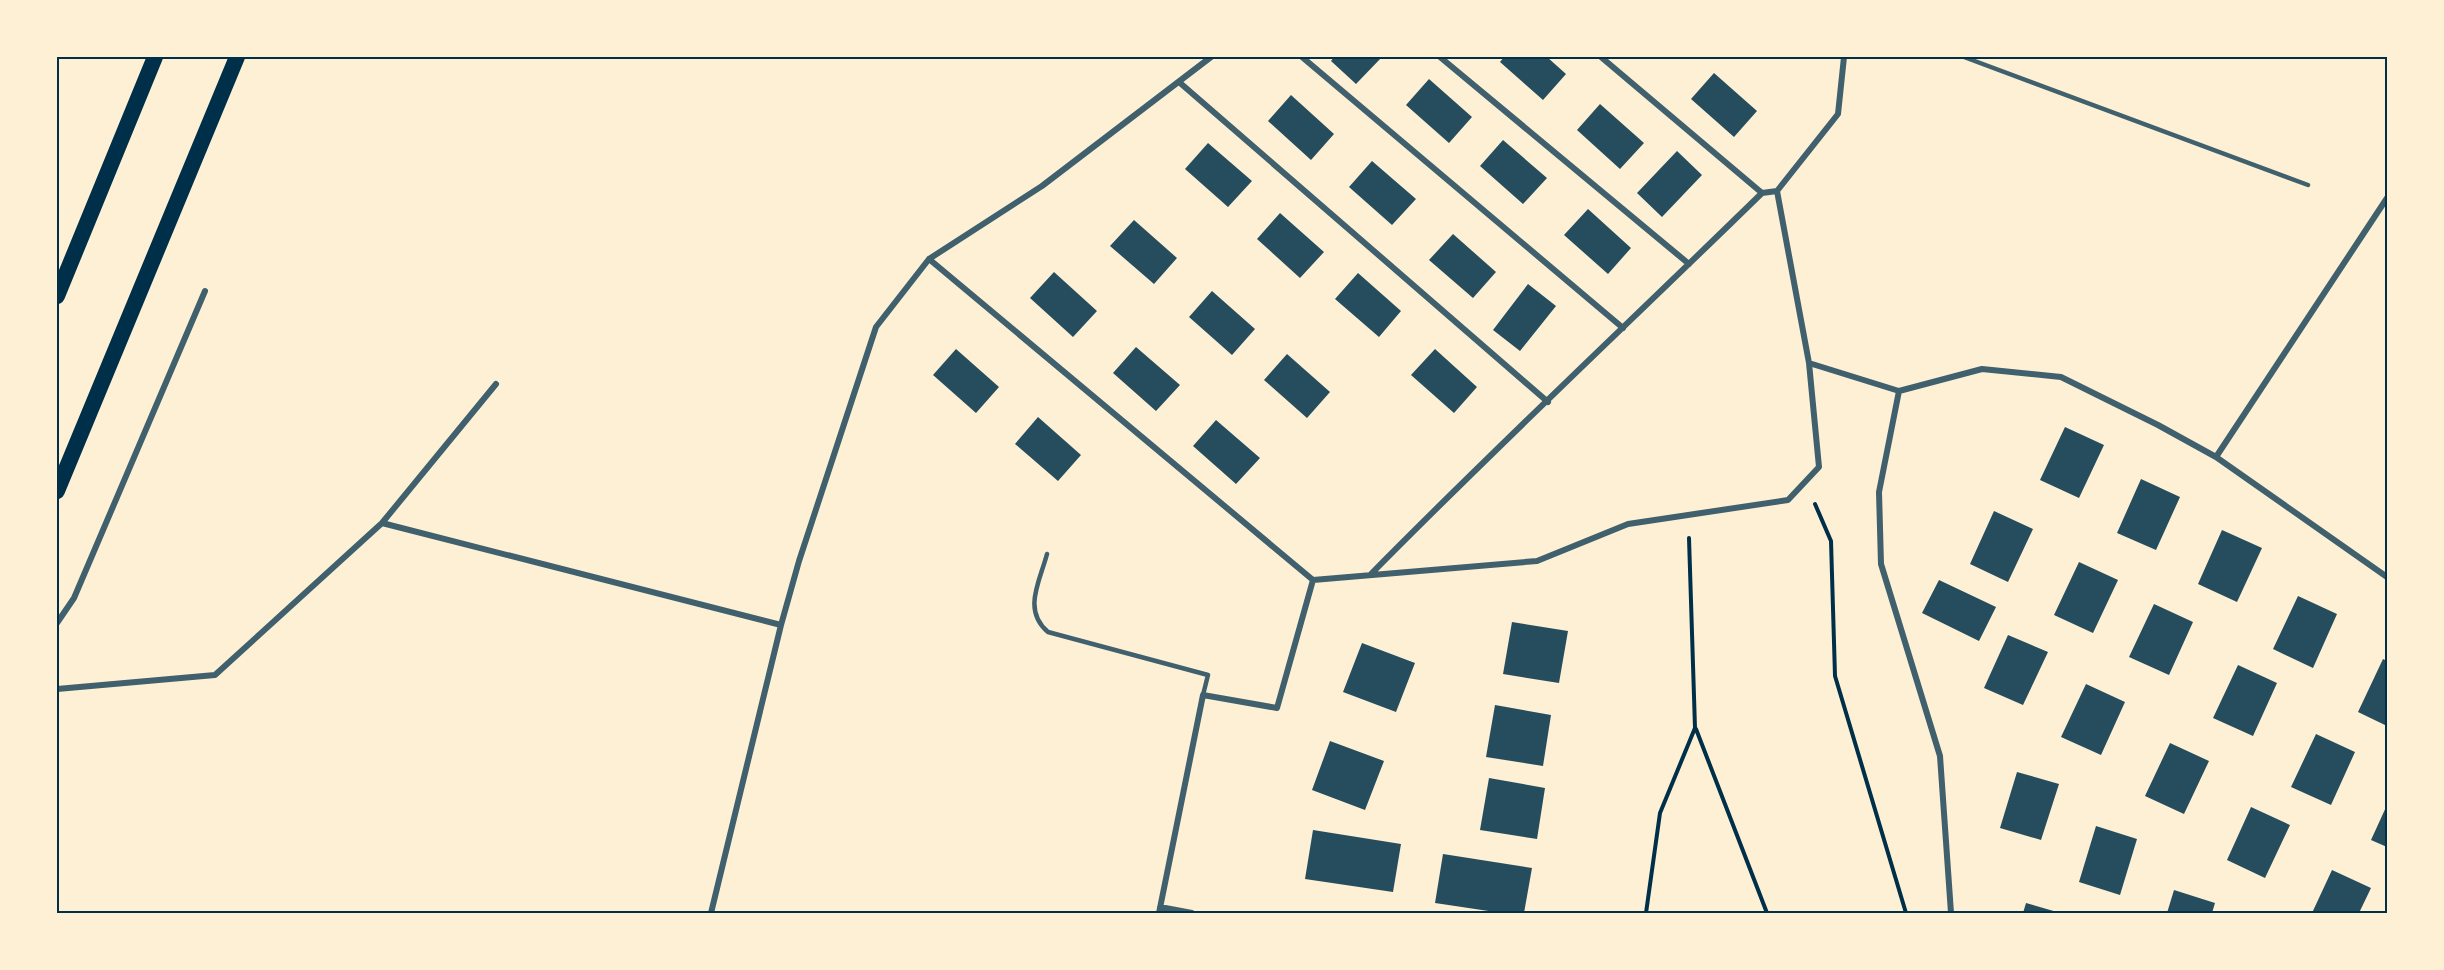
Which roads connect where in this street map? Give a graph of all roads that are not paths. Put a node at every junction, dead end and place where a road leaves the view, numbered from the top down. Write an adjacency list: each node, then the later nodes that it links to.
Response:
1 (155, 57): 17 (highway)
2 (237, 57): 24 (highway)
3 (1212, 57): 9 (street)
4 (1302, 57): 18 (street)
5 (1440, 57): 15 (street)
6 (1601, 57): 12 (street)
7 (1844, 57): 11 (street)
8 (1964, 57): 10 (lane)
9 (1179, 82): 14 (street); 22 (street)
10 (2308, 185)
11 (1777, 191): 12 (street); 19 (street)
12 (1762, 193): 15 (street)
13 (2387, 198): 23 (street)
14 (930, 259): 29 (street); 31 (street)
15 (1689, 264): 18 (street)
16 (205, 291): 30 (street)
17 (57, 296)
18 (1623, 328): 22 (street)
19 (1809, 363): 21 (street); 27 (street)
20 (496, 384): 25 (street)
21 (1899, 392): 23 (street); 37 (street)
22 (1548, 402): 27 (street)
23 (2216, 457): 28 (street)
24 (57, 491)
25 (382, 523): 31 (street); 32 (street)
26 (1047, 554): 33 (lane)
27 (1370, 575): 29 (street)
28 (2387, 577)
29 (1313, 580): 33 (street)
30 (57, 623)
31 (781, 625): 35 (street)
32 (57, 688)
33 (1203, 694): 34 (street)
34 (1160, 910): 36 (street)
35 (711, 913)
36 (1192, 913)
37 (1951, 913)

